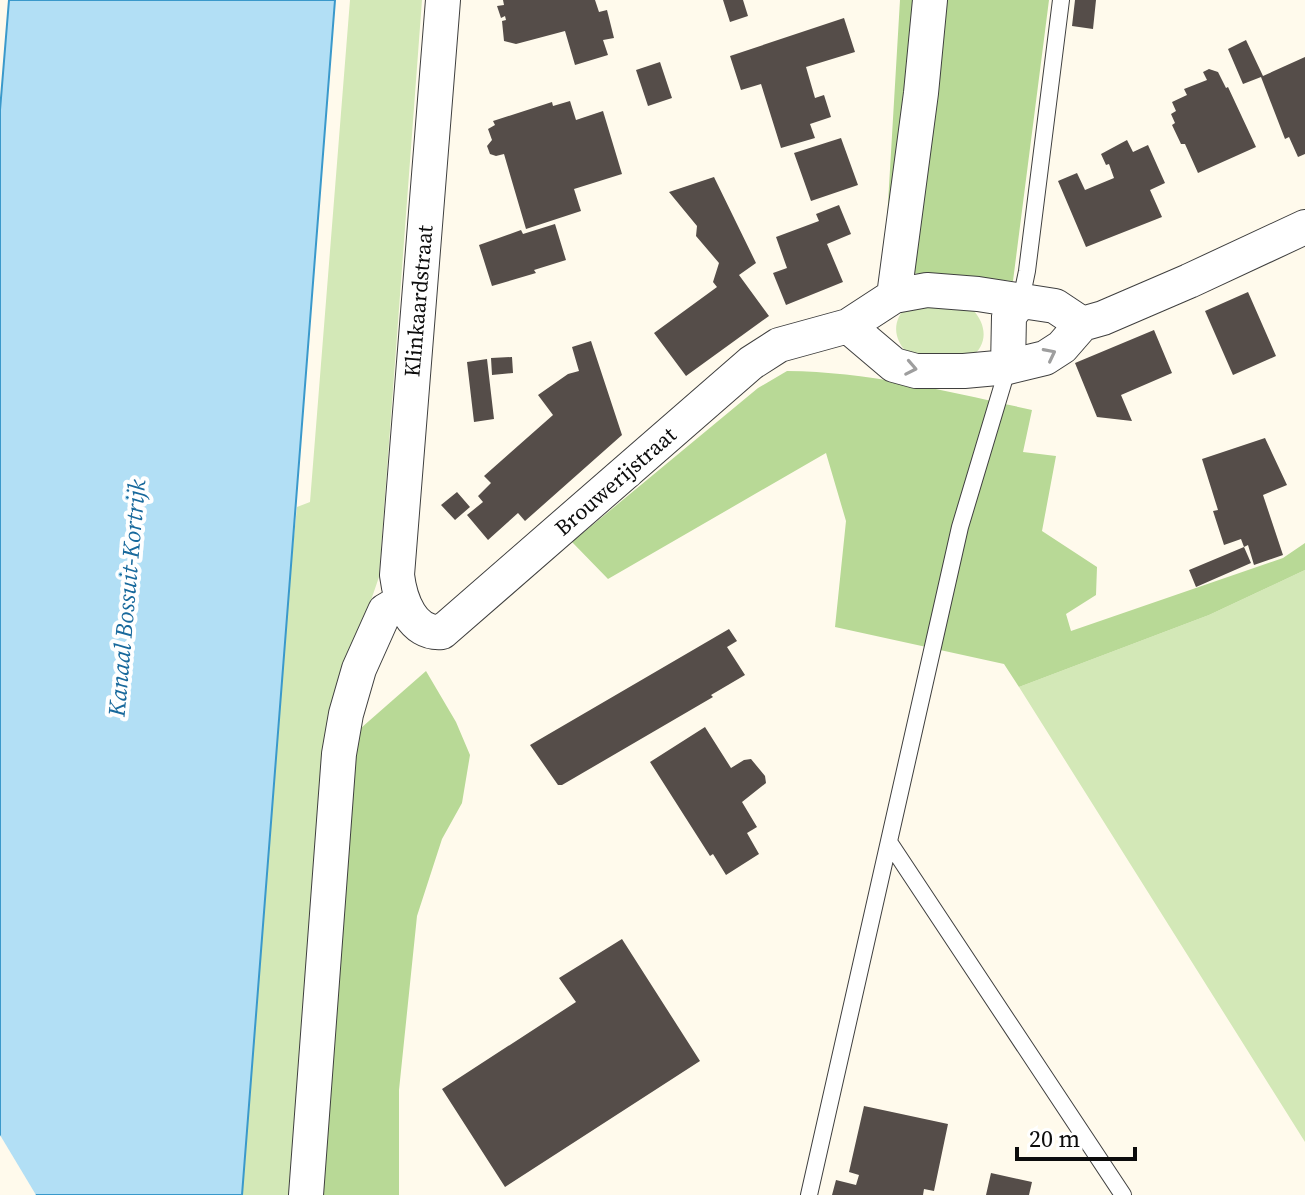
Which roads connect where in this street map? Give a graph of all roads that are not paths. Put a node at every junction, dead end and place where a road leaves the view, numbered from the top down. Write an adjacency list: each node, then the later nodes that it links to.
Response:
1 (443, 0): 10 (street, Klinkaardstraat)
2 (930, 0): 5 (street)
3 (1061, 0): 6 (lane)
4 (1305, 227): 7 (street)
5 (894, 296): 6 (street, Brouwerijstraat); 8 (street, Brouwerijstraat)
6 (1021, 300): 7 (street, Brouwerijstraat); 9 (street)
7 (1082, 324): 9 (street, one-way to 7)
8 (848, 326): 9 (street, one-way to 9); 10 (street, Brouwerijstraat)
9 (1008, 367): 11 (lane)
10 (402, 601): 12 (street)
11 (889, 842): 13 (lane); 14 (lane)
12 (306, 1195)
13 (809, 1195)
14 (1123, 1195)

